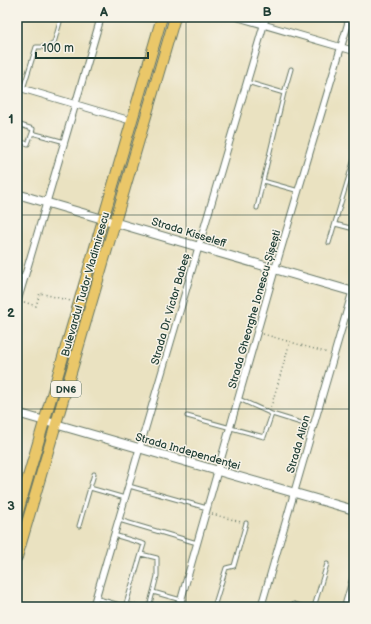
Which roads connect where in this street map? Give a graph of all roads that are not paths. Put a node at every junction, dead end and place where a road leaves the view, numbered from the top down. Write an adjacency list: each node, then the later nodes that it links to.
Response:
1 (57, 17): 13 (lane)
2 (102, 17): 15 (street)
3 (162, 17): 16 (main road, Bulevardul Tudor Vladimirescu / DN6)
4 (175, 17): 28 (main road, Bulevardul Tudor Vladimirescu / DN6)
5 (237, 17): 8 (street)
6 (266, 17): 8 (street, Strada Dr. Victor Babeș)
7 (350, 17): 9 (street, Strada Gheorghe Ionescu-Șișești)
8 (264, 25): 9 (street); 12 (street, Strada Dr. Victor Babeș)
9 (341, 48): 10 (street); 23 (street, Strada Gheorghe Ionescu-Șișești)
10 (354, 51)
11 (290, 69): 14 (lane)
12 (247, 82): 14 (lane); 32 (street, Strada Dr. Victor Babeș)
13 (20, 88): 15 (street)
14 (284, 93): 22 (lane)
15 (76, 104): 16 (street); 19 (street)
16 (132, 121): 27 (main road, Bulevardul Tudor Vladimirescu / DN6)
17 (17, 124): 18 (lane)
18 (32, 133): 19 (lane); 20 (lane)
19 (65, 142): 25 (street)
20 (17, 155)
21 (354, 159): 29 (lane)
22 (263, 181): 23 (lane); 26 (lane)
23 (299, 191): 33 (street, Strada Gheorghe Ionescu-Șișești)
24 (17, 194): 25 (street, Strada Kisseleff)
25 (47, 202): 27 (street, Strada Kisseleff); 35 (street)
26 (258, 208)
27 (104, 218): 28 (street, Strada Kisseleff); 42 (main road, Bulevardul Tudor Vladimirescu / DN6)
28 (115, 222): 32 (street, Strada Kisseleff); 43 (main road, Bulevardul Tudor Vladimirescu / DN6)
29 (335, 224): 30 (lane); 31 (lane)
30 (354, 229)
31 (330, 243)
32 (199, 247): 33 (street, Strada Kisseleff); 46 (street, Strada Dr. Victor Babeș)
33 (276, 269): 36 (street, Strada Kisseleff); 38 (street, Strada Gheorghe Ionescu-Șișești)
34 (17, 276): 35 (lane)
35 (25, 278): 37 (street)
36 (353, 290): 44 (street, Strada Alion)
37 (17, 302)
38 (238, 399): 40 (lane); 45 (street, Strada Gheorghe Ionescu-Șișești)
39 (17, 413): 42 (street, Strada Independenței)
40 (271, 414): 44 (lane); 45 (lane)
41 (187, 416): 45 (lane)
42 (44, 421): 43 (street, Strada Independenței); 55 (main road, Bulevardul Tudor Vladimirescu / DN6)
43 (56, 425): 46 (street, Strada Independenței); 62 (main road, Bulevardul Tudor Vladimirescu / DN6)
44 (314, 427): 51 (street, Strada Alion)
45 (230, 428): 47 (street, Strada Gheorghe Ionescu-Șișești)
46 (140, 449): 47 (street, Strada Independenței); 49 (street, Strada Dr. Victor Babeș)
47 (218, 471): 51 (street, Strada Independenței); 53 (street, Strada Gheorghe Ionescu-Șișești)
48 (94, 474): 50 (lane)
49 (128, 486): 52 (street, Strada Dr. Victor Babeș); 53 (lane)
50 (90, 488): 52 (lane); 58 (lane)
51 (295, 493): 54 (street, Strada Independenței); 74 (street, Strada Alion)
52 (125, 498): 56 (street, Strada Dr. Victor Babeș)
53 (206, 510): 60 (street, Strada Gheorghe Ionescu-Șișești)
54 (354, 510)
55 (17, 515)
56 (119, 520): 59 (street, Strada Dr. Victor Babeș); 60 (lane)
57 (246, 523): 73 (lane)
58 (79, 526)
59 (114, 535): 61 (lane); 66 (street, Strada Dr. Victor Babeș)
60 (197, 543): 68 (street, Strada Gheorghe Ionescu-Șișești)
61 (141, 554): 65 (lane); 67 (lane)
62 (17, 557)
63 (327, 564): 77 (lane)
64 (354, 576): 78 (street)
65 (153, 592): 68 (lane); 72 (lane)
66 (95, 598): 69 (lane); 70 (street, Strada Dr. Victor Babeș)
67 (126, 604): 69 (lane); 71 (lane)
68 (180, 605)
69 (120, 606)
70 (93, 607)
71 (138, 607)
72 (149, 607)
73 (214, 607)
74 (261, 607)
75 (294, 607): 76 (lane)
76 (304, 607)
77 (314, 607)
78 (345, 607)

